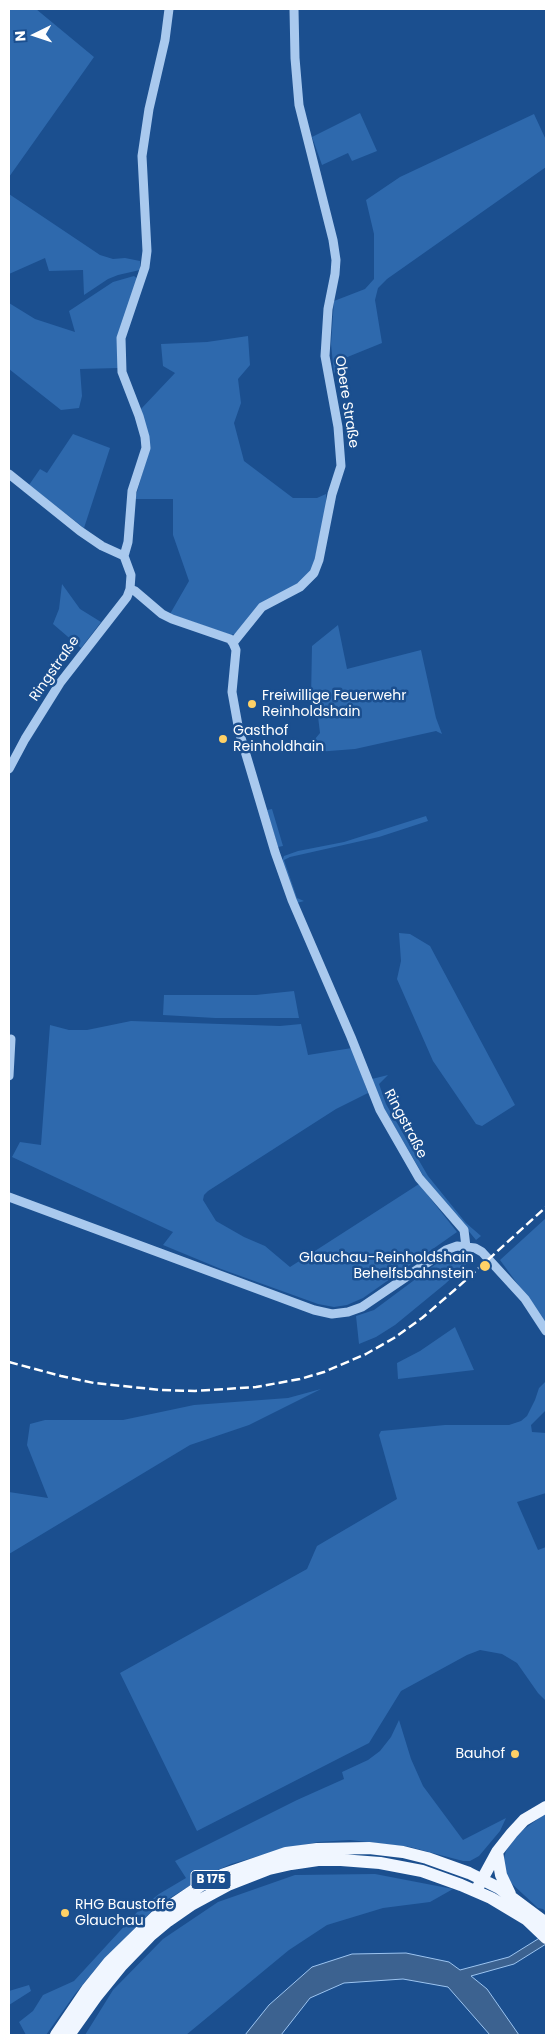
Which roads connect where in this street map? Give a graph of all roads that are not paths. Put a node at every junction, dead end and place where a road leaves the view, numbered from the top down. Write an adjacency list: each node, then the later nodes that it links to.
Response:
1 (170, 9): 4 (street)
2 (294, 9): 6 (street, Obere Straße)
3 (9, 474): 4 (street)
4 (124, 556): 5 (street)
5 (130, 589): 6 (street); 7 (street, Ringstraße)
6 (233, 643): 11 (street, Ringstraße)
7 (9, 769)
8 (11, 1039): 9 (street)
9 (9, 1076)
10 (9, 1197): 11 (street)
11 (466, 1247): 12 (street)
12 (546, 1331)
13 (546, 1807): 14 (main road)
14 (496, 1852): 15 (main road); 17 (main road)
15 (481, 1879): 16 (main road); 17 (main road, B 175); 20 (main road, B 175)
16 (476, 1891): 18 (main road, B 175); 21 (main road, B 175)
17 (511, 1896): 18 (main road, B 175)
18 (542, 1924): 19 (main road, B 175)
19 (546, 1938)
20 (56, 2035)
21 (69, 2035)

